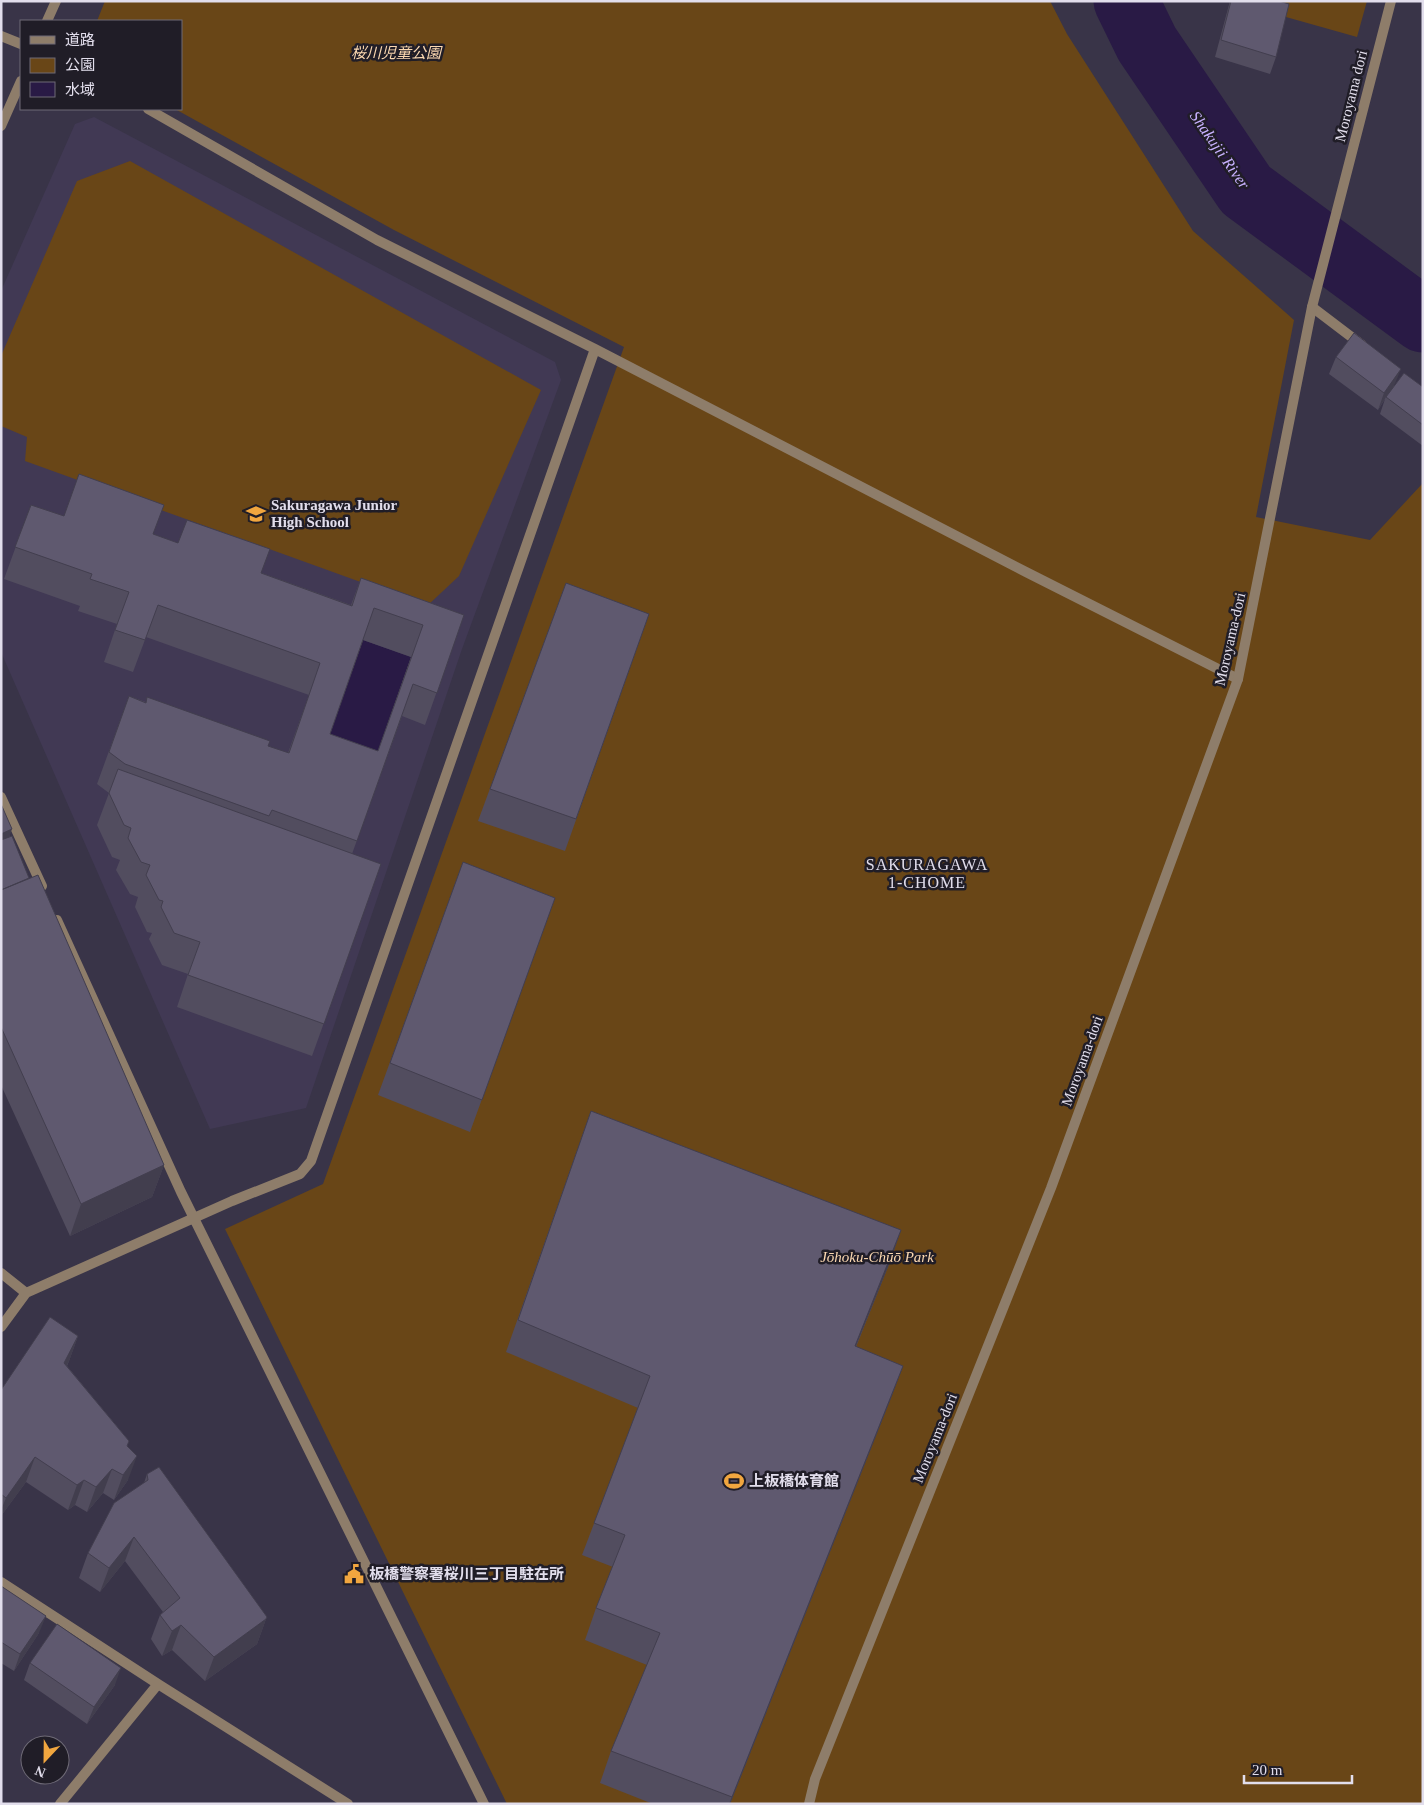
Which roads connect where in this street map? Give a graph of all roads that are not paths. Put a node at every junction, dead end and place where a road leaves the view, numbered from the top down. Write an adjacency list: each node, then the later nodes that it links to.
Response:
1 (56, 1): 3 (street)
2 (1391, 1): 9 (street, Moroyama dori)
3 (47, 20)
4 (1, 36): 5 (street)
5 (20, 44)
6 (20, 83): 8 (street)
7 (150, 110): 10 (street)
8 (1, 126)
9 (1312, 307): 11 (street); 12 (street, Moroyama-dori)
10 (595, 348): 12 (street); 16 (street)
11 (1368, 349)
12 (1238, 679): 25 (street, Moroyama-dori)
13 (1, 797): 14 (street)
14 (46, 896)
15 (54, 914): 16 (street)
16 (194, 1218): 18 (street); 24 (street)
17 (1, 1273): 18 (street)
18 (26, 1293): 19 (street)
19 (1, 1327)
20 (1, 1582): 21 (street)
21 (158, 1684): 22 (street); 23 (street)
22 (60, 1804)
23 (348, 1804)
24 (484, 1804)
25 (809, 1804)

